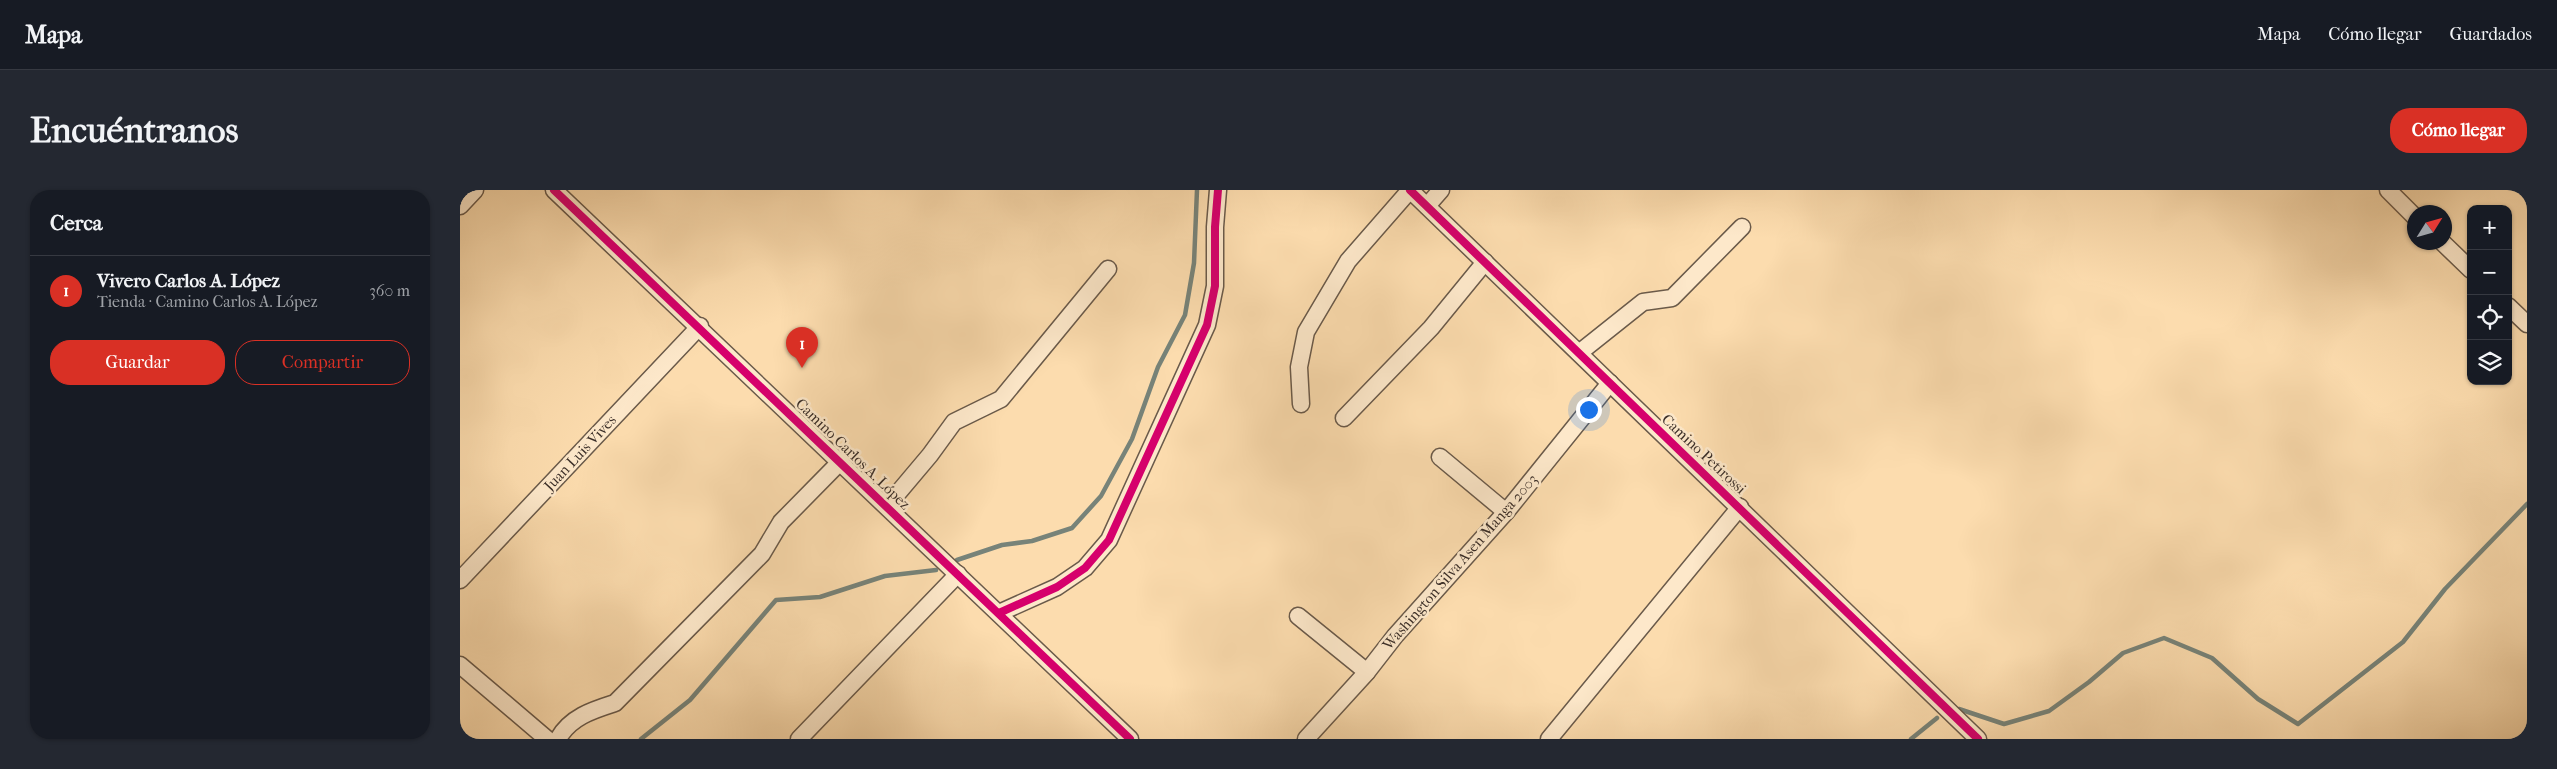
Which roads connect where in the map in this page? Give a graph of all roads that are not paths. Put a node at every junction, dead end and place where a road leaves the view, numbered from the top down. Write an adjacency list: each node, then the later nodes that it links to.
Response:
1 (475, 190): 7 (street)
2 (554, 190): 17 (street, Camino Carlos A. López)
3 (1218, 190): 29 (street)
4 (1410, 190): 8 (street, Camino Petirossi); 20 (street)
5 (1441, 190): 8 (street)
6 (2388, 190): 9 (street)
7 (460, 206)
8 (1427, 206): 12 (street, Camino Petirossi)
9 (2407, 209)
10 (1742, 227): 18 (street)
11 (2450, 250): 13 (street)
12 (1485, 262): 18 (street, Camino Petirossi); 21 (street)
13 (2467, 266)
14 (1108, 269): 24 (street)
15 (2512, 310): 16 (street)
16 (2527, 324)
17 (700, 326): 23 (street, Camino Carlos A. López); 28 (street, Juan Luis Vives)
18 (1579, 353): 19 (street, Camino Petirossi)
19 (1610, 383): 25 (street, Camino Petirossi); 26 (street, Washington Silva Asen Manga 2003)
20 (1301, 404)
21 (1344, 418)
22 (1440, 457): 26 (street)
23 (841, 462): 24 (street, Camino Carlos A. López); 34 (street)
24 (887, 506): 27 (street, Camino Carlos A. López)
25 (1740, 507): 38 (street); 39 (street, Camino Petirossi)
26 (1506, 512): 32 (street, Washington Silva Asen Manga 2003)
27 (958, 574): 29 (street, Camino Carlos A. López); 35 (street)
28 (460, 580)
29 (999, 613): 36 (street, Camino Carlos A. López)
30 (1298, 616): 32 (street)
31 (460, 665): 33 (street)
32 (1367, 672): 37 (street, Washington Silva Asen Manga 2003)
33 (547, 739)
34 (558, 739)
35 (800, 739)
36 (1130, 739)
37 (1306, 739)
38 (1549, 739)
39 (1978, 739)

